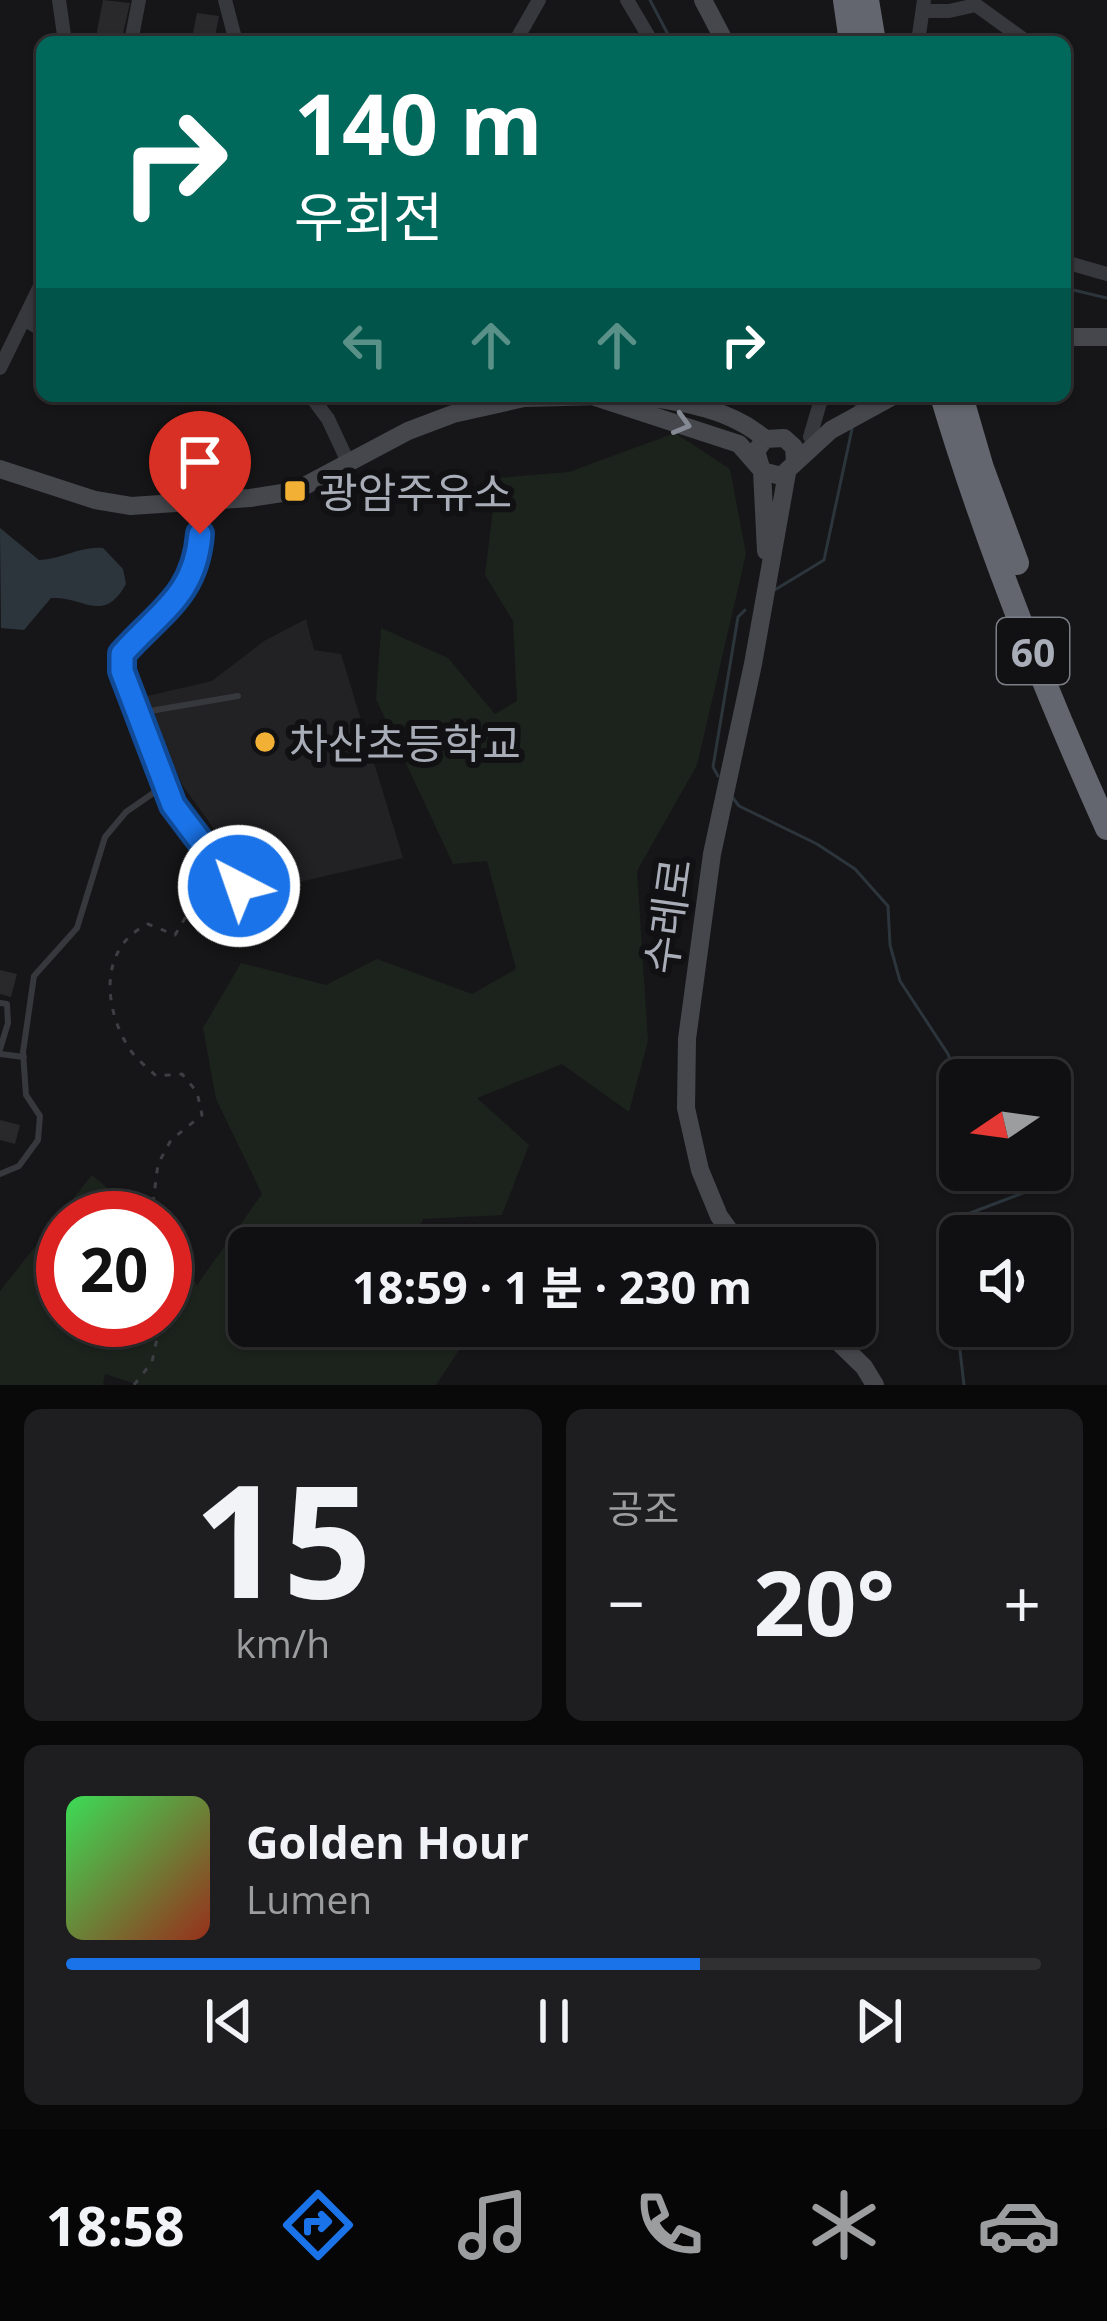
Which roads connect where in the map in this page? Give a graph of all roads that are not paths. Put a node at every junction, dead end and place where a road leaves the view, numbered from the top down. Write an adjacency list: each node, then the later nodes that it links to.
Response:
1 (58, 0): 10 (street)
2 (140, 0): 11 (street)
3 (225, 0): 12 (street)
4 (539, 0): 13 (street)
5 (628, 0): 14 (street)
6 (704, 0): 15 (main road)
7 (844, 0): 16 (highway)
8 (867, 0): 17 (highway)
9 (924, 5): 18 (street); 19 (street)
10 (64, 36)
11 (132, 36)
12 (234, 36)
13 (518, 36)
14 (649, 36)
15 (722, 36)
16 (865, 36)
17 (866, 36)
18 (919, 36)
19 (1019, 36)
20 (1071, 264): 21 (street)
21 (1107, 274)
22 (36, 294): 23 (street)
23 (24, 319): 24 (street); 27 (street)
24 (36, 326)
25 (1071, 337): 26 (main road)
26 (1107, 337)
27 (0, 368)
28 (315, 402): 42 (street)
29 (461, 402): 37 (main road)
30 (506, 402): 37 (main road)
31 (613, 402): 44 (main road, one-way to 44)
32 (682, 402): 40 (main road)
33 (820, 402): 39 (street)
34 (882, 402): 38 (main road)
35 (945, 402): 46 (highway, 60)
36 (962, 402): 46 (highway, 60)
37 (454, 414): 42 (main road)
38 (831, 430): 39 (main road); 43 (main road)
39 (810, 436): 40 (main road)
40 (775, 438): 43 (main road); 44 (main road)
41 (0, 455): 47 (street)
42 (349, 464): 48 (main road)
43 (791, 467): 44 (main road); 49 (main road, 수레로)
44 (761, 469): 49 (main road, 수레로)
45 (0, 470): 47 (main road)
46 (973, 470): 53 (highway, 60); 54 (highway, 60)
47 (25, 476): 48 (main road)
48 (196, 503): 51 (main road)
49 (766, 585): 62 (main road, 수레로)
50 (238, 696): 51 (lane)
51 (139, 720): 52 (main road)
52 (164, 785): 56 (main road); 60 (lane)
53 (1107, 788)
54 (1107, 828)
55 (231, 830): 56 (lane)
56 (229, 886): 57 (main road)
57 (219, 913)
58 (0, 1003): 59 (lane)
59 (0, 1052): 60 (lane)
60 (24, 1057): 61 (lane)
61 (0, 1174)
62 (727, 1227)
63 (846, 1347): 64 (main road)
64 (875, 1385)

